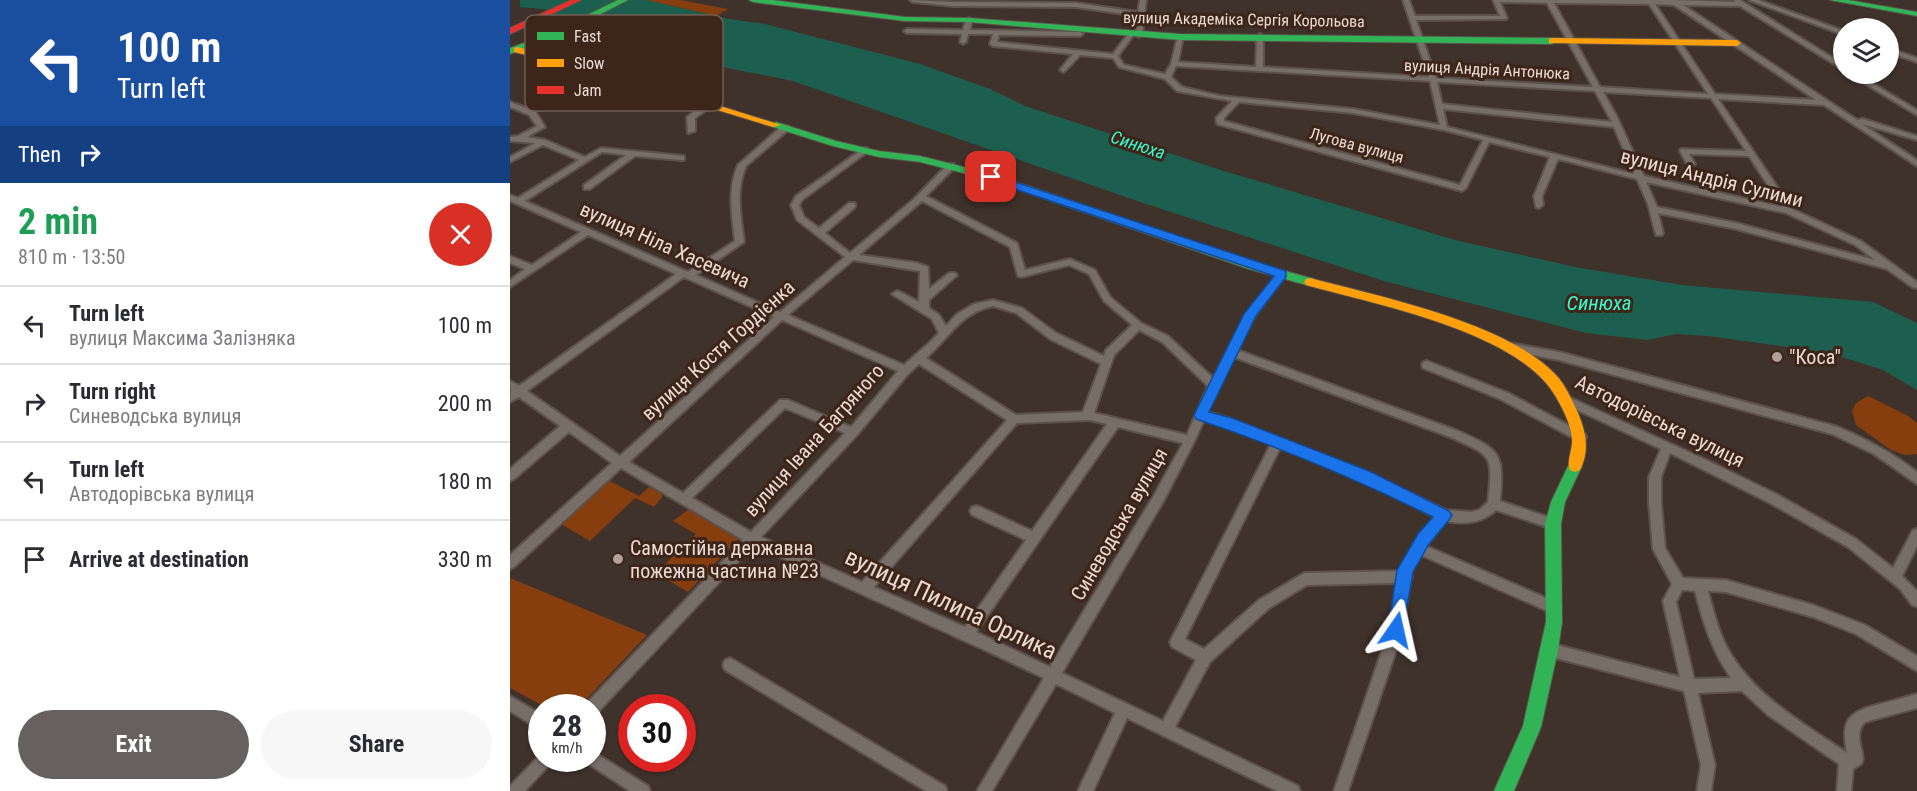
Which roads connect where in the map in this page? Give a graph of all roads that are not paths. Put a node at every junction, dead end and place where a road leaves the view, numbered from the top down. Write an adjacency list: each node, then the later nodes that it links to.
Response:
1 (577, 0): 19 (street)
2 (624, 0): 20 (street)
3 (753, 0): 22 (street, вулиця Академіка Сергія Корольова)
4 (913, 0): 12 (street)
5 (1143, 0): 17 (street)
6 (1406, 0): 21 (street)
7 (1496, 0): 21 (street)
8 (1501, 0): 11 (street)
9 (1752, 0): 25 (street)
10 (1834, 0): 16 (street)
11 (1549, 1): 15 (street); 36 (street)
12 (953, 2): 17 (street); 22 (street)
13 (1674, 2): 14 (street); 15 (street); 38 (street)
14 (1739, 2): 43 (street)
15 (1651, 3): 37 (street)
16 (1870, 3): 18 (street)
17 (1140, 14): 31 (street)
18 (1917, 14)
19 (546, 15)
20 (594, 15)
21 (1412, 18): 34 (street)
22 (948, 19): 24 (street, вулиця Академіка Сергія Корольова)
23 (525, 26): 26 (street)
24 (967, 27): 27 (street); 29 (street, вулиця Академіка Сергія Корольова); 30 (street); 35 (street)
25 (1833, 29)
26 (510, 31): 28 (street)
27 (907, 31)
28 (525, 32)
29 (1080, 32): 30 (street); 31 (street, вулиця Академіка Сергія Корольова); 39 (street)
30 (996, 34): 39 (street)
31 (1135, 34): 33 (street, вулиця Академіка Сергія Корольова); 41 (street)
32 (1260, 36): 33 (street, вулиця Академіка Сергія Корольова); 34 (street, вулиця Академіка Сергія Корольова); 46 (street)
33 (1180, 37): 44 (street)
34 (1420, 39): 36 (street, вулиця Академіка Сергія Корольова); 48 (street)
35 (963, 42)
36 (1571, 42): 37 (street, вулиця Академіка Сергія Корольова); 50 (street)
37 (1677, 43): 38 (street, вулиця Академіка Сергія Корольова); 51 (street)
38 (1737, 44): 53 (street)
39 (1077, 54): 41 (street); 45 (street)
40 (1899, 54): 42 (street)
41 (1115, 56): 47 (street)
42 (1917, 60)
43 (1833, 61)
44 (1174, 64): 46 (street, вулиця Андрія Антонюка); 47 (street)
45 (1063, 70)
46 (1259, 70): 48 (street, вулиця Андрія Антонюка)
47 (1167, 77): 52 (street, вулиця Андрія Сулими)
48 (1433, 79): 50 (street, вулиця Андрія Антонюка); 55 (street)
49 (1869, 84): 60 (street)
50 (1596, 88): 51 (street, вулиця Андрія Антонюка); 62 (street)
51 (1713, 96): 53 (street, вулиця Андрія Антонюка); 72 (street)
52 (1237, 100): 64 (street, вулиця Андрія Сулими); 68 (street, Лугова вулиця)
53 (1826, 103): 61 (street)
54 (510, 104): 57 (street)
55 (1439, 106): 62 (street); 64 (street)
56 (723, 108): 63 (street, Автодорівська вулиця)
57 (525, 110)
58 (527, 111): 66 (street)
59 (700, 111): 65 (street)
60 (1917, 113)
61 (1850, 118): 67 (street); 78 (street)
62 (1616, 125): 80 (street)
63 (785, 128): 70 (street, Автодорівська вулиця); 96 (street)
64 (1444, 129): 68 (street, вулиця Андрія Сулими)
65 (691, 130)
66 (514, 138): 69 (street)
67 (1917, 138)
68 (1487, 139): 73 (street, вулиця Андрія Сулими)
69 (542, 142): 75 (street); 76 (street)
70 (864, 150): 79 (street, Автодорівська вулиця); 90 (street)
71 (634, 153): 74 (street); 76 (street); 81 (street)
72 (1751, 154): 77 (street); 88 (street)
73 (1555, 156): 80 (street, вулиця Андрія Сулими); 86 (street)
74 (681, 158)
75 (510, 160)
76 (586, 160): 84 (street)
77 (1691, 164)
78 (1917, 164)
79 (951, 166): 82 (street, вулиця Костя Гордієнка); 97 (street, Автодорівська вулиця)
80 (1641, 178): 87 (street); 88 (street, вулиця Андрія Сулими)
81 (587, 187)
82 (921, 197): 92 (street, вулиця Костя Гордієнка); 104 (street)
83 (510, 198): 84 (street, вулиця Ніла Хасевича)
84 (520, 201): 89 (street, вулиця Ніла Хасевича)
85 (852, 205): 90 (street)
86 (1539, 206)
87 (1653, 209): 91 (street); 94 (street)
88 (1789, 211): 94 (street, вулиця Андрія Сулими)
89 (589, 231): 95 (street); 96 (street, вулиця Ніла Хасевича)
90 (819, 233): 92 (street)
91 (1659, 233)
92 (850, 257): 102 (street); 103 (street, вулиця Костя Гордієнка)
93 (510, 259): 95 (street)
94 (1893, 268): 100 (street, вулиця Андрія Сулими)
95 (532, 269): 99 (street)
96 (687, 274): 103 (street, вулиця Ніла Хасевича); 113 (street)
97 (1282, 274): 106 (street, Автодорівська вулиця); 107 (street, Синеводська вулиця)
98 (952, 275): 102 (street)
99 (510, 284)
100 (1915, 285)
101 (897, 294): 102 (street)
102 (925, 303): 105 (street)
103 (781, 316): 111 (street, вулиця Ніла Хасевича); 125 (street, вулиця Костя Гордієнка)
104 (1138, 325): 109 (street); 112 (street)
105 (944, 332): 108 (street, вулиця Івана Багряного); 109 (street, вулиця Івана Багряного)
106 (1509, 347): 114 (street, Автодорівська вулиця); 127 (street)
107 (1232, 352): 112 (street, Синеводська вулиця); 129 (street)
108 (918, 358): 111 (street, вулиця Івана Багряного); 117 (street)
109 (1107, 362): 116 (street)
110 (1427, 366): 121 (street)
111 (905, 370): 120 (street, вулиця Івана Багряного)
112 (1215, 386): 115 (street, Синеводська вулиця)
113 (514, 391): 119 (street, вулиця Пилипа Орлика)
114 (1564, 399): 121 (street); 124 (street, Автодорівська вулиця)
115 (1201, 415): 122 (street, Синеводська вулиця); 123 (street)
116 (1087, 416): 117 (street); 118 (street)
117 (1014, 419): 142 (street)
118 (1115, 422): 122 (street); 134 (street)
119 (569, 425): 125 (street, вулиця Пилипа Орлика); 126 (street)
120 (854, 432): 128 (street); 135 (street, вулиця Івана Багряного)
121 (1581, 437): 132 (street)
122 (1190, 440): 150 (street, Синеводська вулиця)
123 (1277, 442): 131 (street); 147 (street)
124 (1667, 448): 138 (street, Автодорівська вулиця); 140 (street)
125 (620, 462): 128 (street, вулиця Пилипа Орлика); 137 (street, вулиця Костя Гордієнка)
126 (510, 476)
127 (1917, 479)
128 (684, 499): 135 (street, вулиця Пилипа Орлика)
129 (1494, 504): 131 (street); 132 (street)
130 (976, 511): 134 (street)
131 (1444, 515): 136 (street)
132 (1552, 524): 144 (street)
133 (1917, 534): 138 (street)
134 (1034, 538): 145 (street)
135 (752, 539): 142 (street, вулиця Пилипа Орлика); 153 (street, вулиця Івана Багряного)
136 (1419, 549): 139 (street); 144 (street)
137 (510, 563)
138 (1895, 577): 143 (street, Автодорівська вулиця)
139 (1406, 578): 147 (street); 168 (street)
140 (1679, 584): 141 (street); 152 (street)
141 (1700, 585): 148 (street); 151 (street)
142 (864, 589): 145 (street, вулиця Пилипа Орлика)
143 (1917, 601)
144 (1555, 608): 146 (street)
145 (968, 635): 150 (street, вулиця Пилипа Орлика)
146 (1549, 650): 152 (street); 169 (street)
147 (1205, 657): 158 (street)
148 (1917, 664)
149 (730, 665): 164 (street)
150 (1053, 676): 156 (street, вулиця Пилипа Орлика); 165 (street, Синеводська вулиця)
151 (1746, 684): 152 (street); 159 (street)
152 (1689, 686): 170 (street)
153 (605, 694)
154 (1917, 701): 159 (street)
155 (510, 703): 157 (street)
156 (1124, 710): 158 (street, вулиця Пилипа Орлика); 166 (street)
157 (528, 715)
158 (1166, 730): 167 (street, вулиця Пилипа Орлика)
159 (1850, 763): 171 (street)
160 (606, 767): 163 (street)
161 (533, 772): 162 (street)
162 (515, 791)
163 (642, 791)
164 (940, 791)
165 (984, 791)
166 (1085, 791)
167 (1293, 791)
168 (1341, 791)
169 (1504, 791)
170 (1704, 791)
171 (1844, 791)

